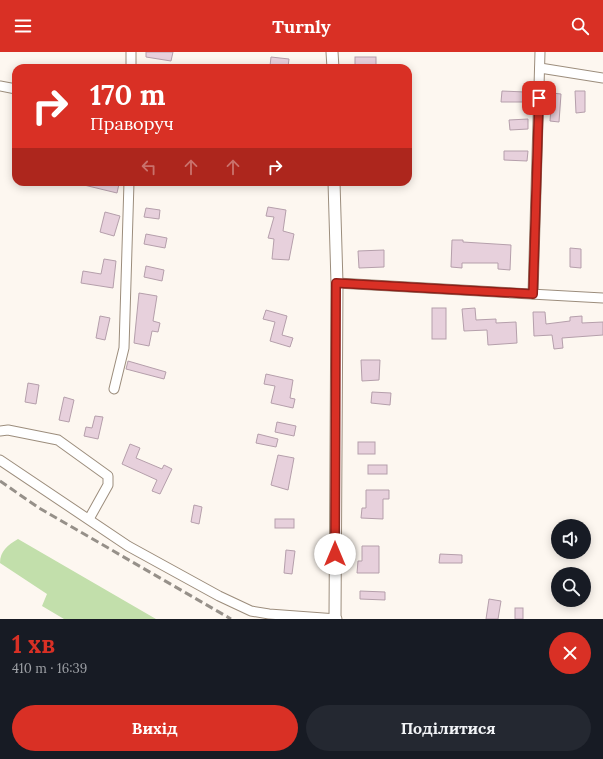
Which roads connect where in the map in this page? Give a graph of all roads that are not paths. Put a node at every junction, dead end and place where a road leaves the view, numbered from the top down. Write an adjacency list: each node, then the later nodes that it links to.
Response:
1 (132, 52): 4 (street)
2 (332, 52): 5 (street)
3 (540, 52): 6 (street)
4 (131, 64)
5 (332, 64)
6 (540, 68): 7 (street); 13 (street)
7 (603, 78)
8 (0, 86): 9 (street)
9 (12, 88)
10 (128, 186): 15 (street)
11 (334, 186): 12 (street)
12 (336, 283): 13 (street); 19 (street)
13 (533, 294): 14 (street)
14 (603, 298)
15 (114, 389)
16 (0, 431): 18 (street)
17 (0, 460): 18 (street)
18 (89, 519): 19 (street)
19 (336, 619)

